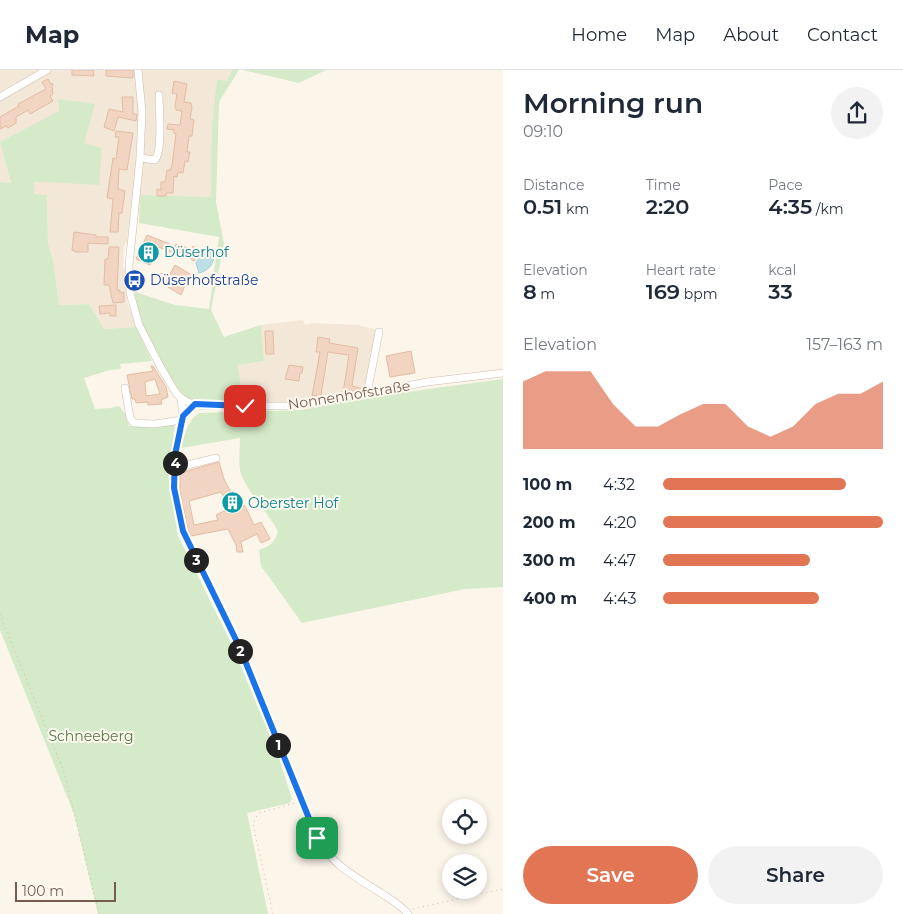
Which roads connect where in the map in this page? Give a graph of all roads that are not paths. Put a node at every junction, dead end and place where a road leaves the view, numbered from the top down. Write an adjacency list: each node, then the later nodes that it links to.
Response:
1 (47, 70): 4 (street)
2 (138, 70): 5 (street)
3 (159, 95): 5 (street)
4 (0, 97)
5 (140, 158): 10 (street)
6 (379, 332): 9 (street)
7 (503, 373): 9 (street, Nonnenhofstraße)
8 (125, 388): 12 (street)
9 (367, 394): 11 (street, Nonnenhofstraße)
10 (181, 398): 11 (street, Nonnenhofstraße); 12 (street)
11 (195, 404): 12 (street)
12 (183, 418): 14 (street)
13 (216, 458): 14 (street)
14 (175, 468): 15 (street)
15 (407, 913)

